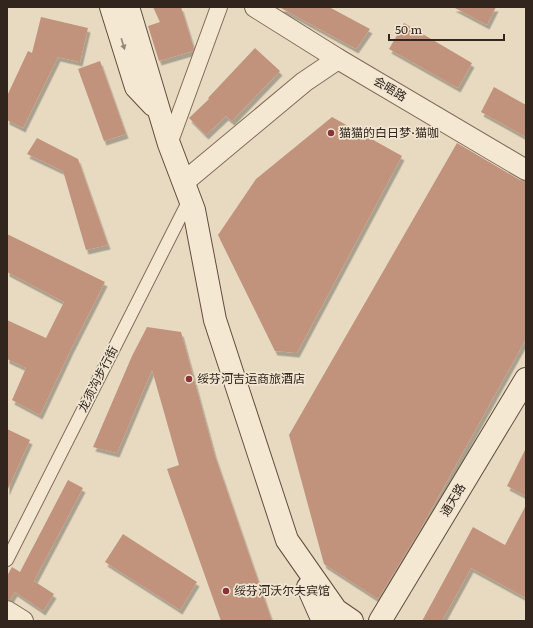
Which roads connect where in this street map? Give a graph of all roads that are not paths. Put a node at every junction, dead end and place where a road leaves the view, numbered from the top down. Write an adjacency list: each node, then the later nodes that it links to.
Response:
1 (111, 7): 6 (main road, one-way to 6)
2 (128, 7): 6 (main road)
3 (219, 7): 7 (street)
4 (255, 7): 5 (street, 会晤路)
5 (338, 59): 8 (street, 会晤路); 9 (street)
6 (159, 112): 7 (main road)
7 (169, 144): 9 (main road)
8 (526, 170)
9 (187, 190): 11 (main road); 12 (street, 龙须沟步行街)
10 (526, 379): 17 (main road, 通天路)
11 (287, 540): 15 (main road); 16 (main road)
12 (7, 560)
13 (7, 611): 14 (street)
14 (23, 621)
15 (323, 621)
16 (352, 621)
17 (380, 621)

